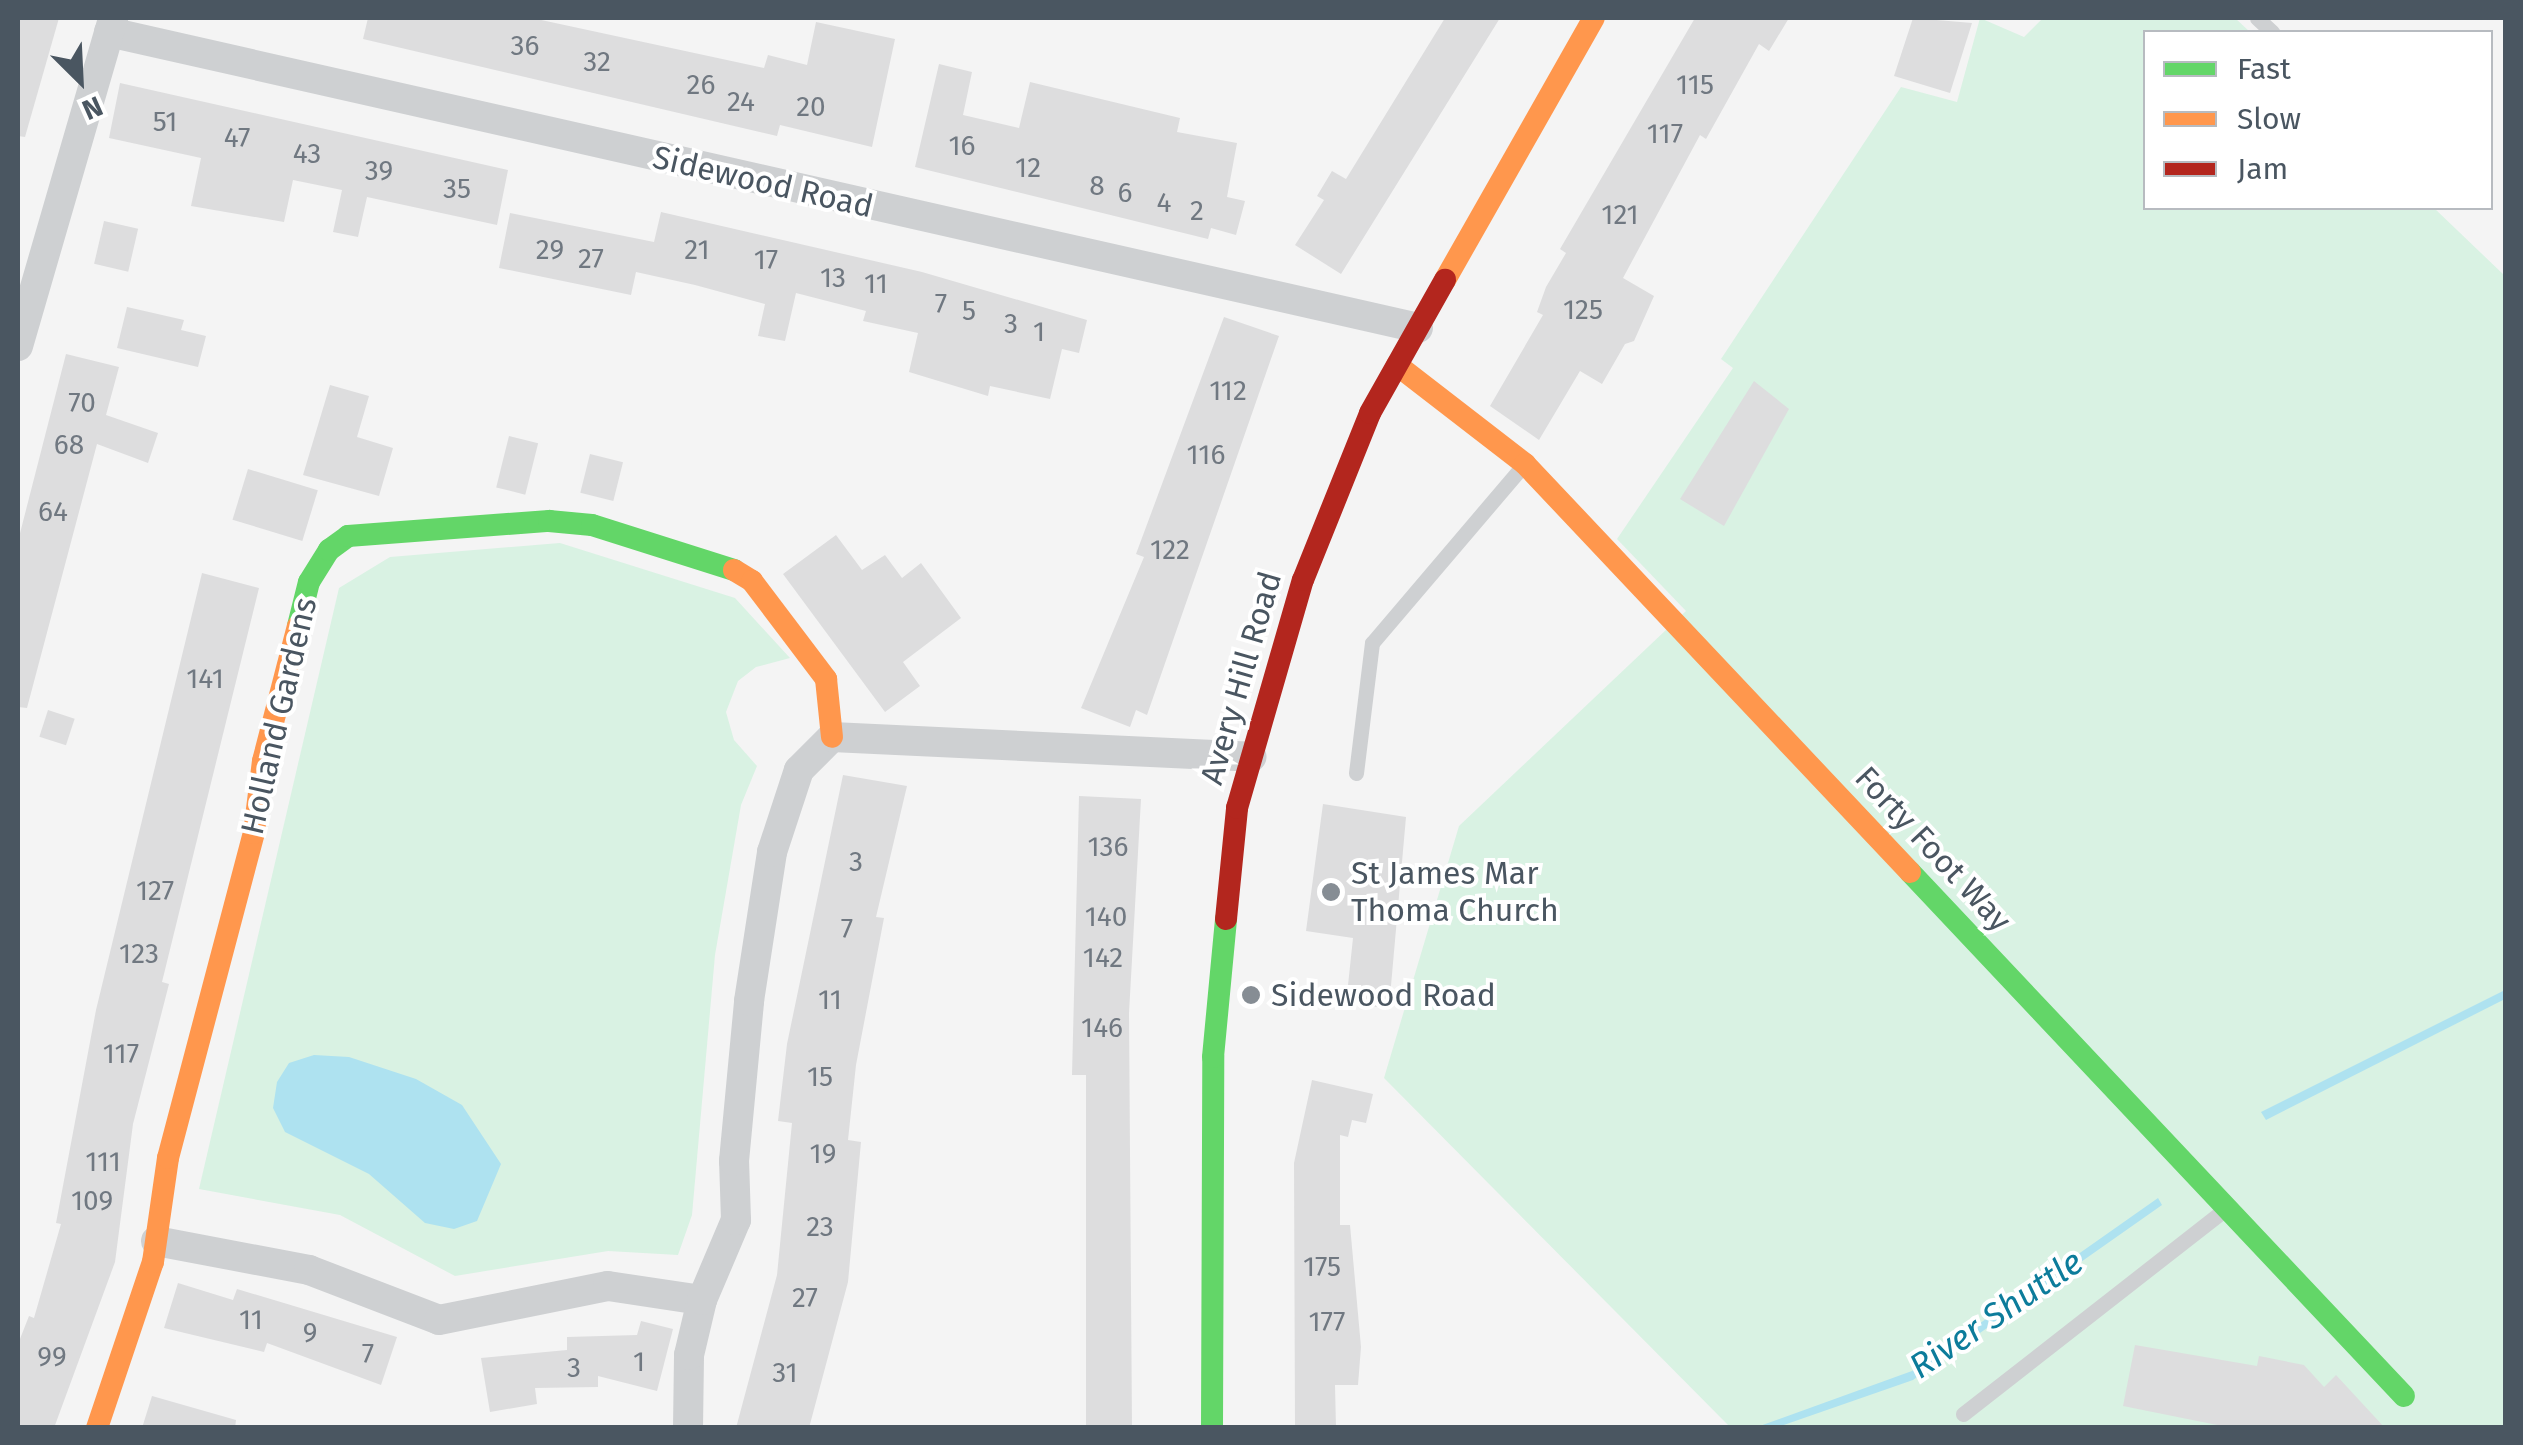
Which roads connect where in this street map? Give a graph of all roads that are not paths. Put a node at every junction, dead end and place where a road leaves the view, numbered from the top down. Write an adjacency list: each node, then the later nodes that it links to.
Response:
1 (1594, 18): 3 (street, Avery Hill Road)
2 (111, 24): 3 (street, Sidewood Road); 4 (street)
3 (1418, 328): 5 (street, Avery Hill Road)
4 (18, 346)
5 (1398, 365): 6 (street, Forty Foot Way); 8 (street, Avery Hill Road)
6 (1525, 464): 9 (lane); 10 (street, Forty Foot Way)
7 (832, 737): 8 (street); 11 (street, Holland Gardens); 12 (street)
8 (1252, 757): 17 (street, Avery Hill Road)
9 (1356, 773)
10 (2227, 1208): 13 (street, Forty Foot Way); 14 (lane)
11 (156, 1241): 12 (street); 15 (street, Holland Gardens)
12 (702, 1300): 16 (street)
13 (2404, 1396)
14 (1963, 1414)
15 (97, 1428)
16 (688, 1428)
17 (1212, 1428)

